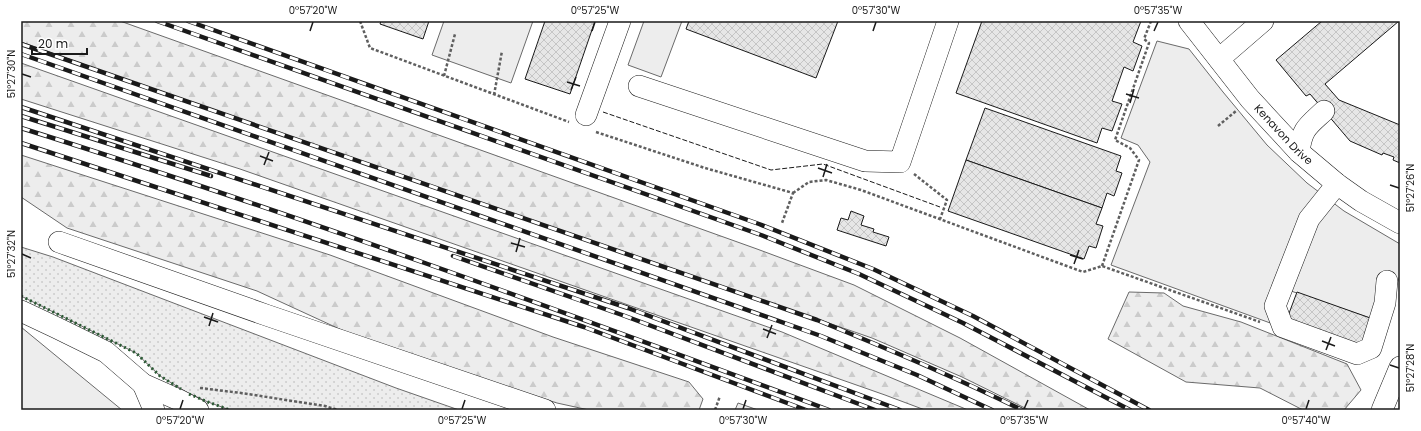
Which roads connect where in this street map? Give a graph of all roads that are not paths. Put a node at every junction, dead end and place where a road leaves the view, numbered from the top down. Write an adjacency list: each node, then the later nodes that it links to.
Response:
1 (620, 21): 8 (street)
2 (948, 21): 6 (street)
3 (1189, 21): 5 (street, Kenavon Drive)
4 (1263, 21): 5 (street)
5 (1219, 59): 9 (street, Kenavon Drive)
6 (639, 86)
7 (1324, 111): 9 (street)
8 (586, 115)
9 (1299, 152): 10 (street, Kenavon Drive)
10 (1337, 184): 11 (street, Kenavon Drive); 13 (street)
11 (1400, 223)
12 (59, 242): 19 (street)
13 (1386, 282)
14 (21, 311): 16 (street)
15 (1400, 367): 20 (street)
16 (143, 384): 17 (street); 18 (street)
17 (154, 410)
18 (198, 410)
19 (545, 410)
20 (1382, 410)

